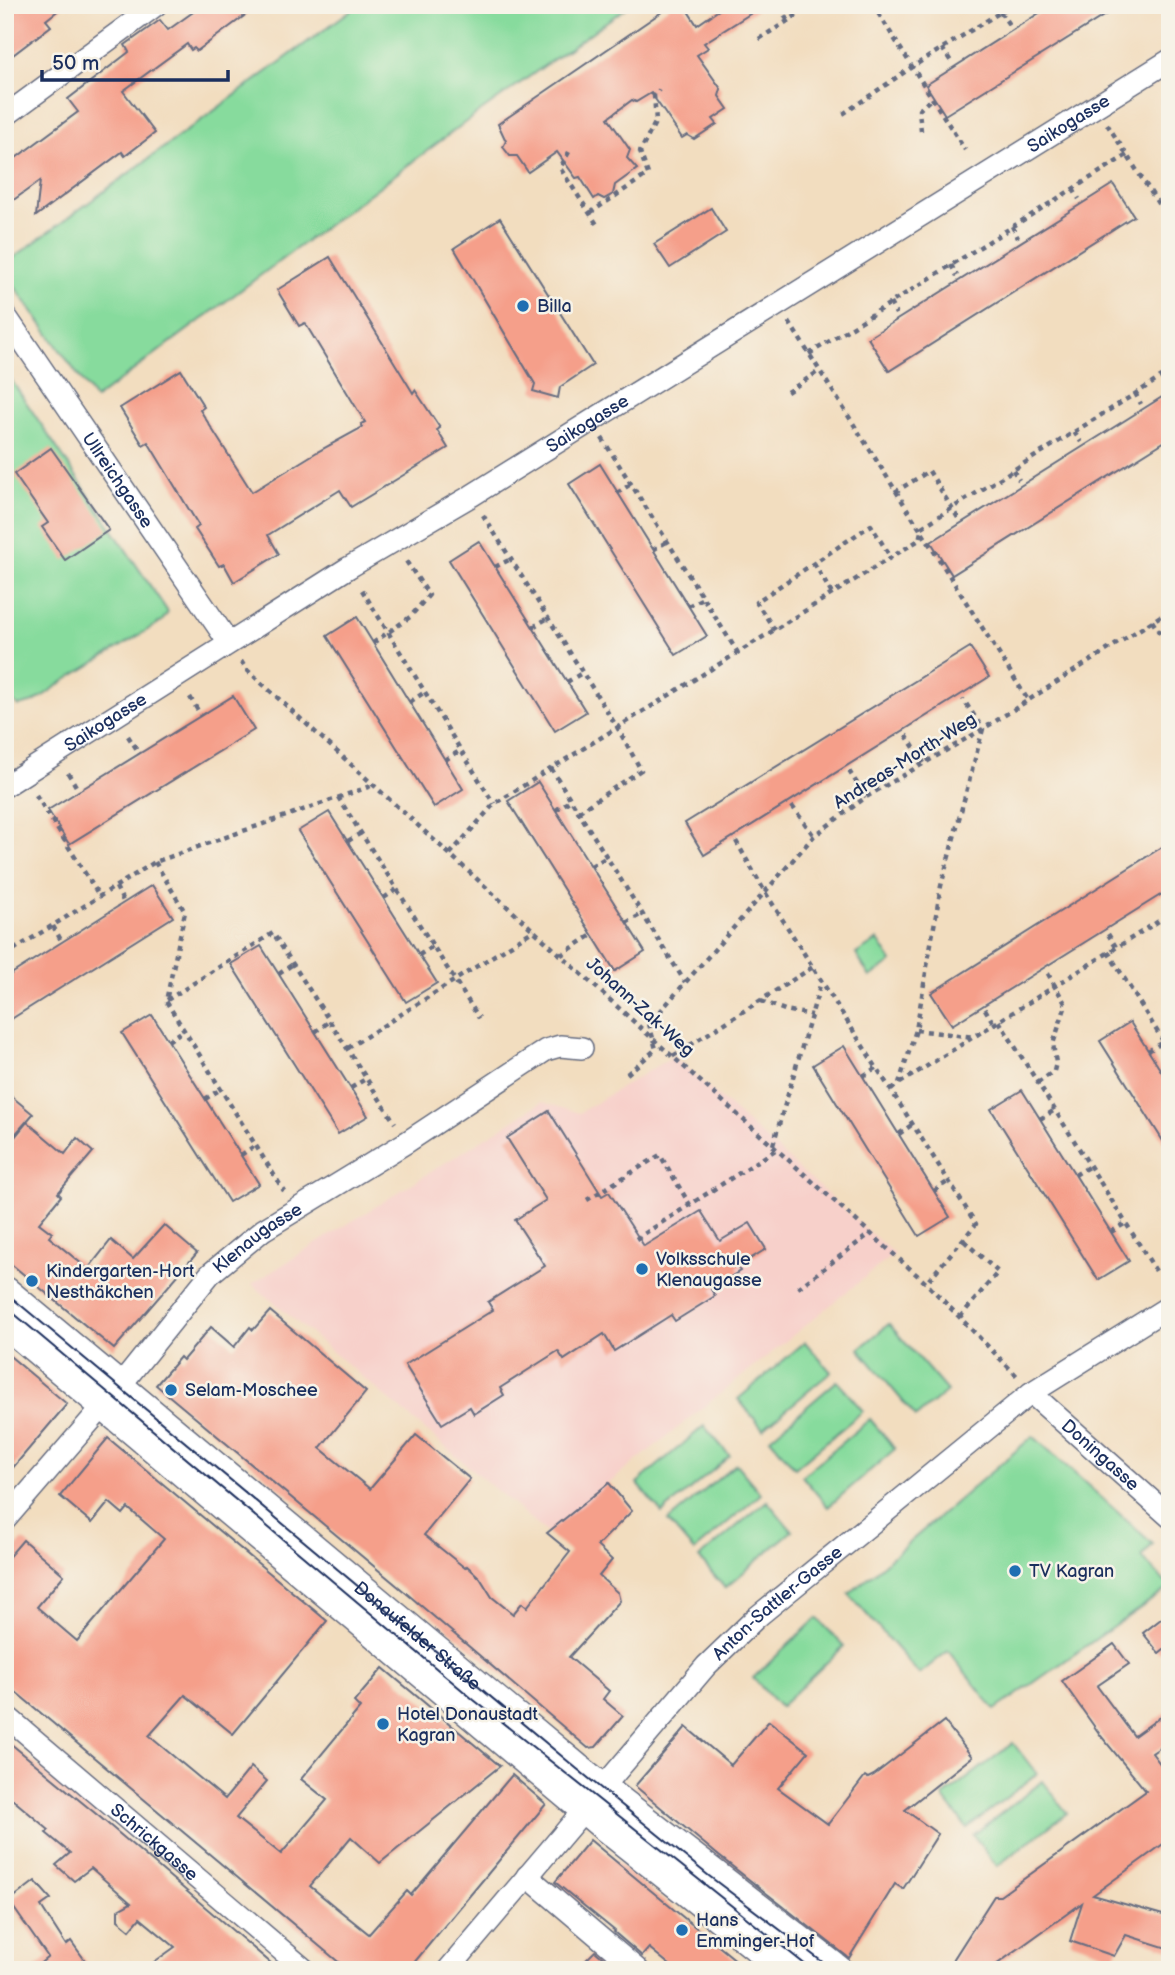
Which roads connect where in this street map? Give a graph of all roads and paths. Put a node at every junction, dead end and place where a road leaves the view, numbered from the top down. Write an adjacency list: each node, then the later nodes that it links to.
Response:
1 (156, 5): 17 (street)
2 (813, 5): 7 (path)
3 (873, 5): 13 (path)
4 (1012, 5): 6 (path)
5 (779, 7): 7 (path)
6 (1000, 12): 8 (path); 10 (path)
7 (788, 21): 9 (path)
8 (1010, 26)
9 (759, 39)
10 (942, 48): 12 (path); 13 (path)
11 (1170, 60): 73 (street, Saikogasse)
12 (952, 63)
13 (912, 67): 15 (path); 16 (path)
14 (659, 90): 25 (path)
15 (932, 98): 19 (path); 20 (path)
16 (843, 114)
17 (5, 116)
18 (1107, 123): 22 (path)
19 (921, 131)
20 (965, 150)
21 (569, 152): 25 (path)
22 (1127, 155): 23 (path); 26 (path)
23 (1073, 189): 24 (path); 28 (path)
24 (1079, 199)
25 (590, 213): 27 (path)
26 (1170, 222)
27 (598, 226)
28 (1012, 226): 29 (path); 32 (path)
29 (1018, 238)
30 (1170, 250): 31 (path)
31 (1170, 259)
32 (951, 265): 33 (path); 34 (path)
33 (957, 276)
34 (890, 303): 35 (path); 38 (path)
35 (896, 314)
36 (5, 315): 73 (street, Ullreichgasse)
37 (789, 321): 38 (path)
38 (809, 354): 39 (path)
39 (819, 371): 41 (path); 50 (path)
40 (1170, 372): 42 (path)
41 (787, 392)
42 (1135, 394): 43 (path); 44 (path)
43 (1141, 404)
44 (1074, 432): 46 (path); 47 (path)
45 (602, 438): 49 (path)
46 (1081, 442)
47 (1013, 470): 48 (path); 52 (path)
48 (1019, 480)
49 (631, 484): 51 (path); 56 (path)
50 (895, 492): 52 (path); 55 (path)
51 (617, 493)
52 (952, 508): 54 (path); 55 (path)
53 (482, 514): 59 (path)
54 (958, 518)
55 (920, 533): 58 (path); 82 (path)
56 (668, 541): 57 (path); 65 (path)
57 (653, 550)
58 (891, 558): 61 (path); 64 (path)
59 (511, 559): 62 (path); 68 (path)
60 (406, 561): 72 (path)
61 (814, 563): 64 (path); 71 (path)
62 (495, 568)
63 (362, 590): 72 (path)
64 (832, 594): 71 (path)
65 (703, 598): 66 (path); 76 (path)
66 (688, 606)
67 (1170, 610): 69 (path, Andreas-Morth-Weg)
68 (548, 618): 70 (path); 77 (path)
69 (1152, 621): 75 (path); 82 (path, Andreas-Morth-Weg)
70 (533, 627)
71 (775, 630): 76 (path)
72 (388, 633): 74 (path); 79 (path)
73 (229, 643): 96 (path, Johann-Zak-Weg); 97 (street, Saikogasse)
74 (373, 643)
75 (1170, 649)
76 (738, 653): 85 (path)
77 (582, 673): 78 (path); 85 (path)
78 (567, 682)
79 (425, 692): 83 (path); 89 (path)
80 (190, 697): 84 (path)
81 (963, 699): 86 (path)
82 (1028, 700): 86 (path, Andreas-Morth-Weg)
83 (410, 702)
84 (201, 716)
85 (617, 727): 93 (path); 106 (path)
86 (983, 729): 92 (path, Andreas-Morth-Weg); 153 (path)
87 (906, 735): 92 (path)
88 (128, 736): 90 (path)
89 (461, 750): 91 (path); 103 (path)
90 (140, 754)
91 (446, 760)
92 (923, 763): 101 (path, Andreas-Morth-Weg)
93 (551, 768): 102 (path); 103 (path)
94 (849, 771): 101 (path)
95 (68, 773): 98 (path)
96 (374, 785): 100 (path); 111 (path, Johann-Zak-Weg)
97 (5, 786)
98 (79, 791)
99 (36, 795): 118 (path)
100 (338, 797): 107 (path); 113 (path)
101 (866, 797): 108 (path, Andreas-Morth-Weg)
102 (571, 800): 105 (path); 106 (path)
103 (494, 804): 111 (path)
104 (792, 806): 108 (path)
105 (556, 810)
106 (578, 812): 112 (path)
107 (361, 833): 109 (path); 116 (path)
108 (814, 836): 117 (path, Andreas-Morth-Weg)
109 (348, 841)
110 (736, 841): 117 (path)
111 (450, 854): 125 (path, Johann-Zak-Weg)
112 (607, 858): 114 (path); 121 (path)
113 (155, 862): 115 (path); 144 (path)
114 (591, 866)
115 (116, 887): 118 (path); 120 (path)
116 (397, 889): 119 (path); 130 (path)
117 (765, 892): 137 (path); 142 (path, Andreas-Morth-Weg)
118 (100, 897): 124 (path)
119 (384, 898)
120 (124, 903)
121 (642, 914): 123 (path); 142 (path)
122 (1170, 914): 131 (path)
123 (626, 923)
124 (53, 926): 128 (path); 133 (path)
125 (534, 930): 135 (path, Johann-Zak-Weg); 140 (path)
126 (1108, 934): 131 (path)
127 (593, 935): 135 (path)
128 (62, 942)
129 (5, 945): 133 (path)
130 (433, 946): 134 (path); 140 (path)
131 (1116, 947): 132 (path)
132 (1108, 952): 143 (path); 158 (path)
133 (8, 954)
134 (419, 955)
135 (561, 955): 156 (path, Johann-Zak-Weg)
136 (293, 964): 139 (path); 144 (path); 149 (path)
137 (813, 967): 141 (path); 145 (path)
138 (1047, 972): 143 (path)
139 (279, 974)
140 (455, 980): 148 (path); 159 (path)
141 (822, 981): 147 (path); 164 (path)
142 (685, 982): 156 (path, Andreas-Morth-Weg)
143 (1054, 986): 150 (path); 169 (path)
144 (166, 1001): 152 (path)
145 (760, 1001): 147 (path); 163 (path)
146 (985, 1009): 151 (path)
147 (812, 1015): 180 (path)
148 (479, 1018)
149 (330, 1021): 154 (path); 159 (path)
150 (999, 1021): 151 (path); 169 (path)
151 (994, 1024): 155 (path)
152 (184, 1030): 157 (path); 171 (path)
153 (916, 1030): 155 (path); 168 (path)
154 (315, 1032)
155 (974, 1037): 168 (path)
156 (653, 1039): 163 (path, Johann-Zak-Weg); 165 (path, Andreas-Morth-Weg)
157 (168, 1041)
158 (1164, 1042): 161 (path); 162 (path)
159 (348, 1048): 167 (path)
160 (582, 1048): 178 (street, Klenaugasse)
161 (1148, 1051)
162 (1170, 1052)
163 (673, 1056): 180 (path, Johann-Zak-Weg)
164 (877, 1067): 166 (path); 172 (path)
165 (627, 1074)
166 (863, 1076)
167 (367, 1077): 170 (path); 178 (path)
168 (899, 1083): 172 (path)
169 (1038, 1083): 174 (path)
170 (351, 1088)
171 (221, 1089): 173 (path); 179 (path)
172 (891, 1090): 176 (path)
173 (205, 1099)
174 (1055, 1110): 175 (path); 182 (path)
175 (1040, 1119)
176 (913, 1124): 177 (path); 184 (path)
177 (899, 1134)
178 (407, 1142): 188 (street, Klenaugasse)
179 (256, 1145): 181 (path); 188 (path)
180 (775, 1147): 187 (path); 191 (path, Johann-Zak-Weg)
181 (241, 1155)
182 (1090, 1166): 183 (path); 189 (path)
183 (1075, 1175)
184 (949, 1181): 185 (path); 193 (path)
185 (934, 1191)
186 (587, 1200): 187 (path)
187 (690, 1205): 192 (path)
188 (296, 1209): 203 (street, Klenaugasse)
189 (1126, 1223): 190 (path); 194 (path)
190 (1111, 1232)
191 (871, 1233): 195 (path, Johann-Zak-Weg); 196 (path)
192 (636, 1239)
193 (963, 1240): 195 (path); 200 (path)
194 (1156, 1271)
195 (926, 1283): 200 (path, Johann-Zak-Weg)
196 (798, 1288)
197 (5, 1292): 203 (main road, Donaufelder Straße)
198 (5, 1306): 203 (lane, Donaufelder Straße)
199 (1170, 1306): 202 (street, Anton-Sattler-Gasse)
200 (960, 1317): 202 (path, Johann-Zak-Weg)
201 (5, 1322): 203 (main road, Donaufelder Straße)
202 (1031, 1393): 204 (street, Doningasse); 208 (street, Anton-Sattler-Gasse)
203 (111, 1396): 205 (street, Klenaugasse); 206 (lane, Donaufelder Straße); 208 (main road, Donaufelder Straße)
204 (1170, 1517)
205 (5, 1520)
206 (484, 1709)
207 (5, 1715): 211 (street, Schrickgasse)
208 (594, 1799): 209 (street, Anton-Sattler-Gasse); 214 (main road, Donaufelder Straße); 216 (main road, Donaufelder Straße)
209 (527, 1876): 212 (street, Anton-Sattler-Gasse); 213 (street)
210 (724, 1901): 215 (lane)
211 (305, 1970)
212 (449, 1970)
213 (638, 1970)
214 (787, 1970)
215 (812, 1970)
216 (837, 1970)

